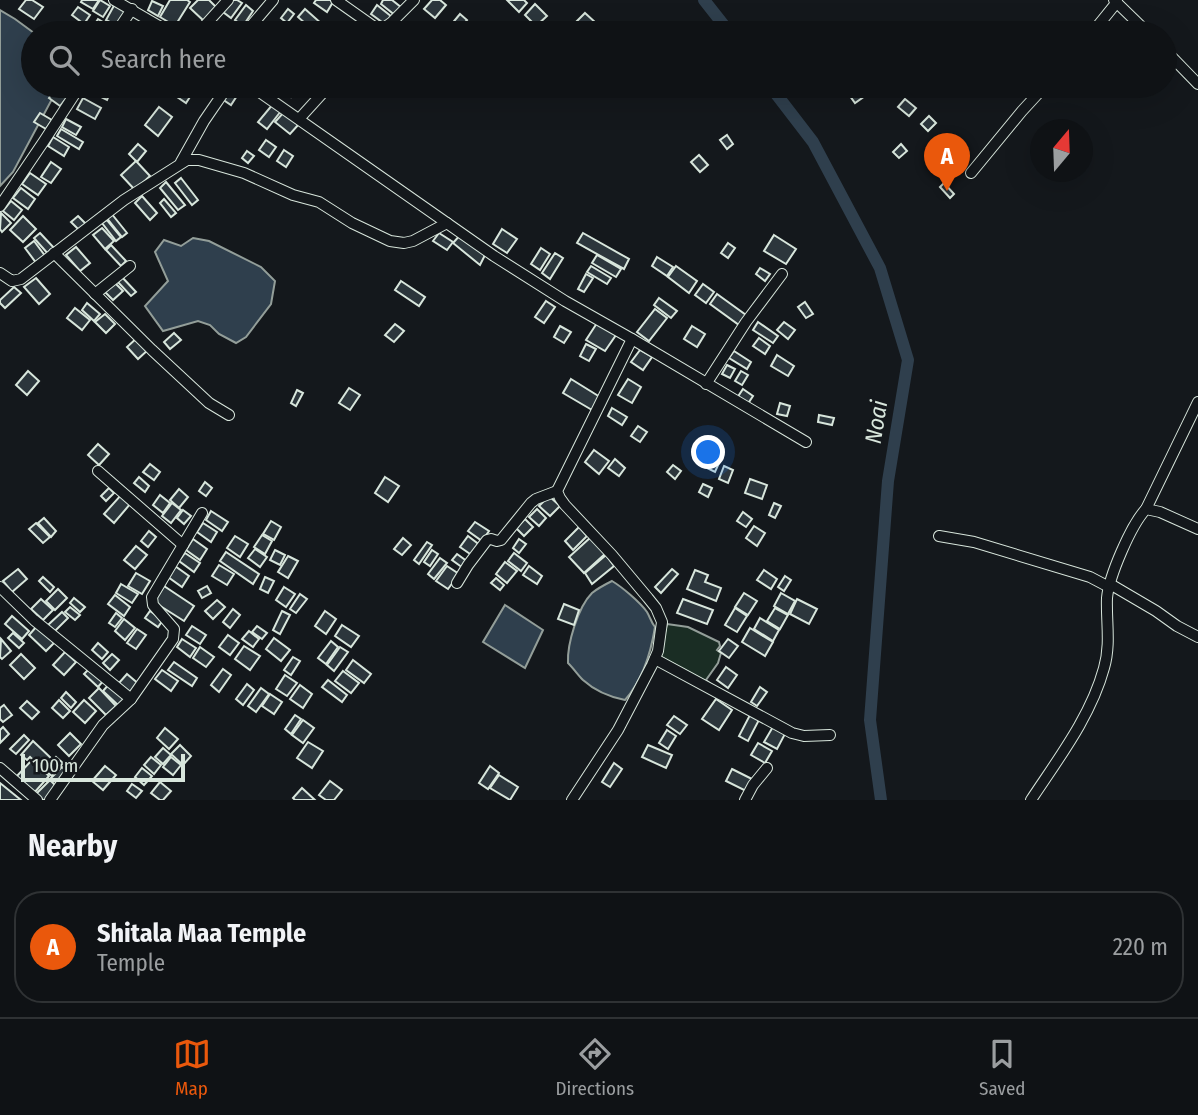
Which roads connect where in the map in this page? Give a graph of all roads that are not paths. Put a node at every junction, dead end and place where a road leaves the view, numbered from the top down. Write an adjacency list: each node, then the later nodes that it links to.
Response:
1 (114, 0): 7 (street)
2 (228, 0): 10 (street)
3 (273, 0): 11 (street)
4 (336, 0): 12 (street)
5 (414, 0): 13 (street)
6 (1116, 1): 14 (street); 15 (street)
7 (132, 9): 8 (street); 9 (street)
8 (124, 21)
9 (152, 21)
10 (209, 21)
11 (255, 21)
12 (364, 21)
13 (394, 21)
14 (1101, 21)
15 (1136, 21)
16 (1177, 62): 17 (street)
17 (1198, 84)
18 (72, 98): 26 (street)
19 (220, 98): 24 (street)
20 (268, 98): 23 (street)
21 (318, 98): 23 (street)
22 (1034, 98): 25 (street)
23 (299, 120): 27 (street)
24 (181, 162): 27 (street); 28 (street)
25 (971, 173)
26 (0, 206)
27 (447, 223): 33 (street)
28 (54, 253): 30 (street); 32 (street)
29 (130, 266): 32 (street)
30 (0, 273)
31 (782, 274): 34 (street)
32 (95, 294): 36 (street)
33 (632, 339): 34 (street); 39 (street)
34 (706, 384): 37 (street)
35 (1198, 402): 40 (street)
36 (229, 415)
37 (806, 442)
38 (98, 471): 44 (street)
39 (557, 491): 45 (street); 49 (street)
40 (1146, 509): 42 (street); 46 (street)
41 (202, 513): 44 (street)
42 (1198, 529)
43 (939, 536): 46 (street)
44 (183, 545): 50 (street)
45 (457, 583)
46 (1109, 585): 48 (street); 58 (street)
47 (0, 587): 50 (street)
48 (1198, 637)
49 (655, 659): 51 (street); 54 (street)
50 (131, 699): 56 (street)
51 (830, 735)
52 (0, 768): 55 (street)
53 (767, 768): 57 (street)
54 (574, 799)
55 (37, 800)
56 (50, 800)
57 (744, 800)
58 (1032, 800)

